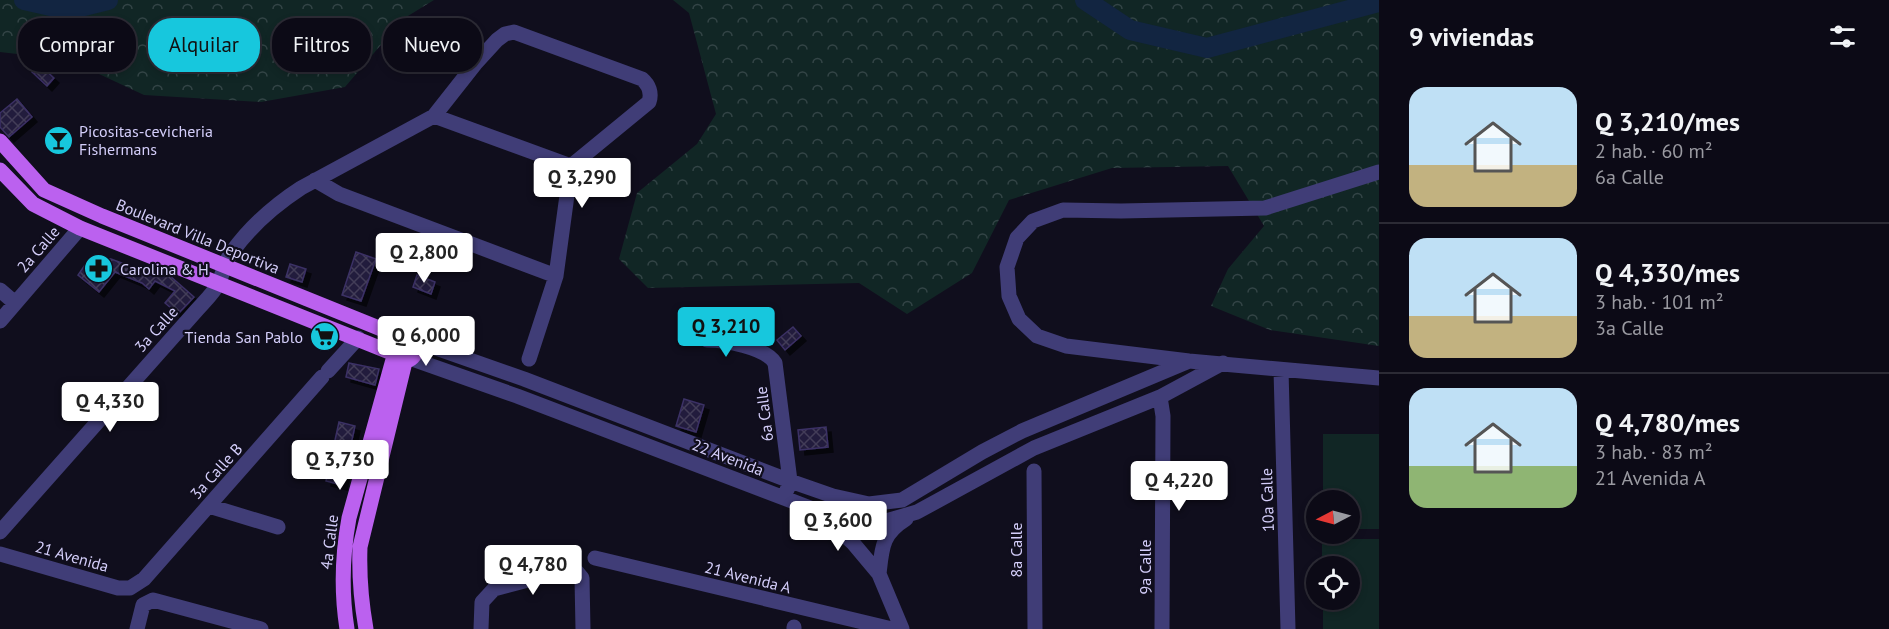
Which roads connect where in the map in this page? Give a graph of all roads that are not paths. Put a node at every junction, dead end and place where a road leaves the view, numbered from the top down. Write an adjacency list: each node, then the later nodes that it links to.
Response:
1 (434, 116): 3 (street); 3 (street); 6 (street)
2 (0, 141): 8 (main road, Boulevard Villa Deportiva)
3 (570, 166): 9 (street)
4 (0, 170): 7 (main road)
5 (1379, 172): 19 (street)
6 (315, 180): 8 (street); 9 (street)
7 (80, 228): 10 (main road); 12 (street, 2a Calle)
8 (223, 266): 10 (street); 15 (main road, Boulevard Villa Deportiva)
9 (556, 276): 18 (street)
10 (219, 283): 14 (main road); 35 (street, 3a Calle)
11 (0, 290): 12 (street)
12 (15, 303): 13 (street, 2a Calle)
13 (0, 321)
14 (358, 338): 17 (main road); 31 (street, 3a Calle B)
15 (407, 339): 17 (main road); 17 (main road); 23 (street, 22 Avenida)
16 (706, 340): 29 (street, 6a Calle)
17 (401, 357): 24 (street, 22 Avenida); 42 (main road, 4a Calle); 43 (main road, 4a Calle)
18 (529, 359)
19 (1189, 361): 20 (street); 26 (street, 22 Avenida)
20 (1223, 363): 21 (street); 25 (street, 22 Avenida)
21 (1281, 370): 22 (street); 50 (street, 10a Calle)
22 (1379, 378)
23 (525, 379): 24 (street); 29 (street, 22 Avenida)
24 (517, 396): 30 (street, 22 Avenida)
25 (1160, 398): 27 (street, 22 Avenida); 49 (street, 9a Calle)
26 (1023, 431): 27 (street); 29 (street, 22 Avenida)
27 (1034, 448): 33 (street, 22 Avenida)
28 (1034, 471): 48 (street, 8a Calle)
29 (790, 481): 30 (street, 6a Calle)
30 (785, 498): 32 (street, 22 Avenida)
31 (209, 506): 34 (street); 39 (street, 3a Calle B)
32 (818, 511): 33 (street, 22 Avenida); 38 (street)
33 (917, 512): 38 (street)
34 (278, 527)
35 (0, 532)
36 (0, 554): 39 (street, 21 Avenida)
37 (596, 558): 46 (street, 21 Avenida A)
38 (879, 574): 47 (street)
39 (135, 586)
40 (137, 629): 41 (street)
41 (261, 629)
42 (347, 629)
43 (366, 629)
44 (481, 629): 45 (street)
45 (583, 629)
46 (892, 629)
47 (902, 629)
48 (1035, 629)
49 (1162, 629)
50 (1288, 629)

